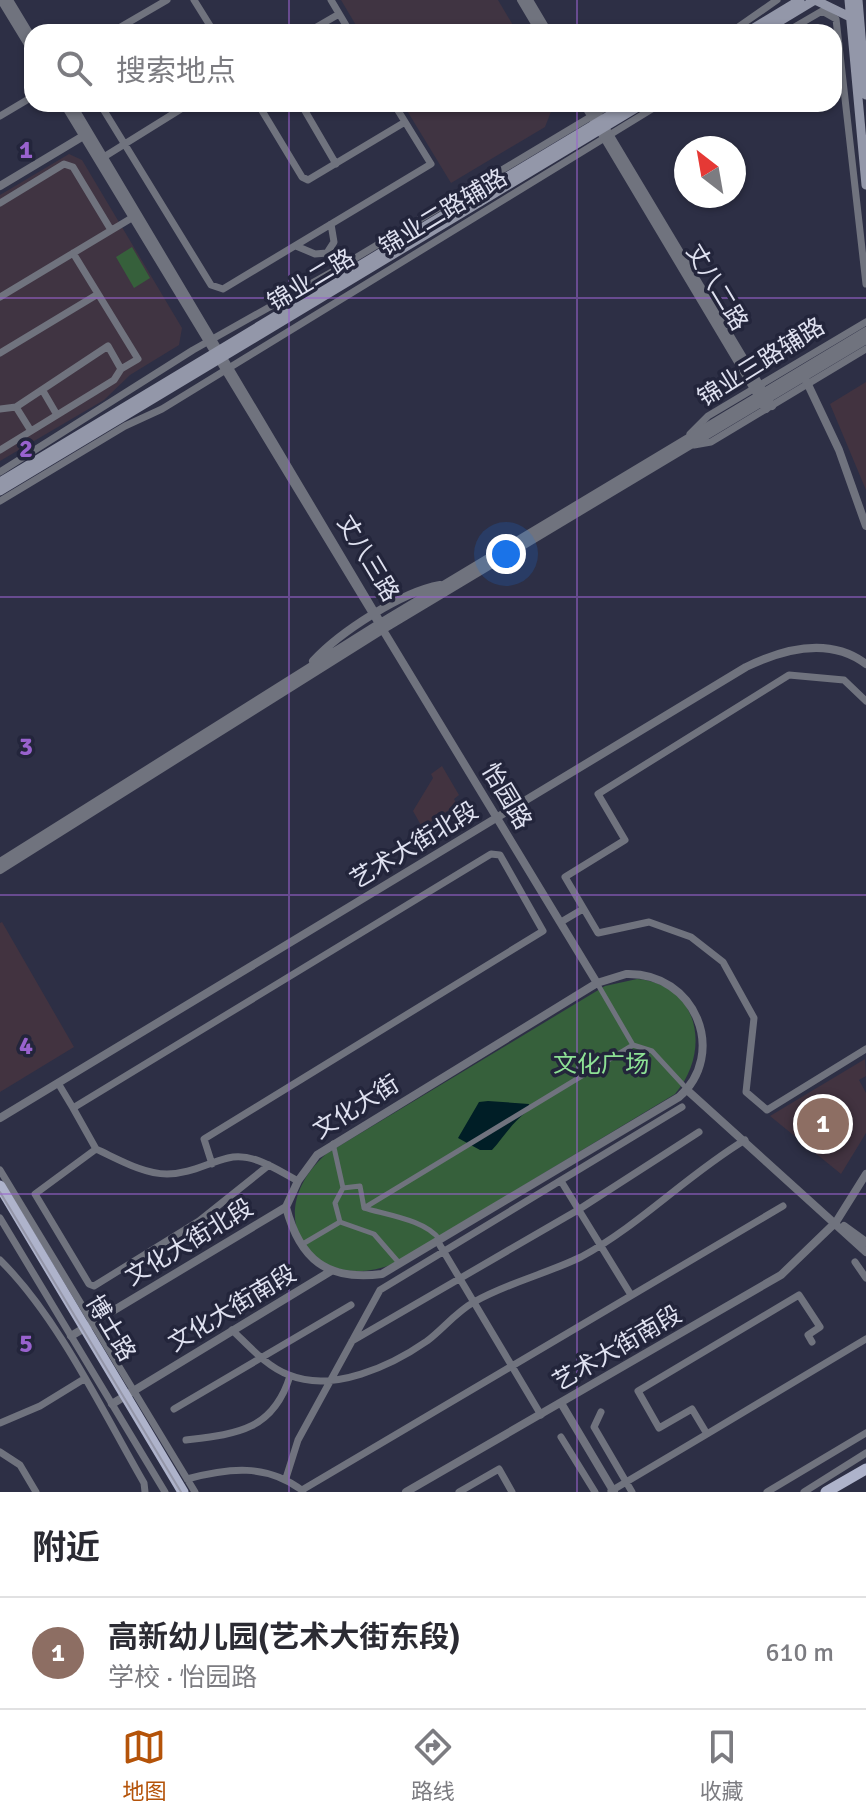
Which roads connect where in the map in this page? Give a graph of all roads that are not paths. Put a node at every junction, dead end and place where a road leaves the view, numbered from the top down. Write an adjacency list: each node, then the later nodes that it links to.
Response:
1 (1, 0): 27 (street)
2 (9, 0): 26 (street)
3 (167, 0): 15 (street)
4 (194, 0): 16 (street)
5 (331, 0): 13 (street)
6 (521, 0): 19 (street)
7 (529, 0): 20 (street)
8 (777, 0): 21 (street)
9 (800, 0): 22 (main road)
10 (815, 0): 14 (main road); 23 (main road)
11 (849, 0): 14 (main road)
12 (858, 0): 29 (main road)
13 (339, 14): 17 (street); 18 (street)
14 (850, 17): 51 (main road)
15 (126, 24)
16 (209, 24)
17 (322, 24)
18 (345, 24)
19 (535, 24)
20 (543, 24)
21 (742, 24)
22 (760, 24)
23 (775, 24)
24 (800, 24): 25 (street)
25 (837, 24)
26 (24, 25)
27 (24, 38)
28 (842, 72): 61 (street)
29 (866, 95)
30 (24, 102): 44 (street)
31 (70, 112): 47 (street, 丈八三路)
32 (76, 112): 47 (street, 丈八三路)
33 (105, 112): 48 (street)
34 (176, 112): 48 (street)
35 (263, 112): 50 (street)
36 (306, 112): 50 (street)
37 (399, 112): 45 (street)
38 (590, 112): 46 (street, 丈八二路)
39 (594, 112): 46 (street, 丈八二路)
40 (607, 112): 46 (street, 锦业二路辅路)
41 (617, 112): 46 (main road, 锦业二路)
42 (627, 112): 46 (main road, 锦业二路)
43 (637, 112): 46 (street, 锦业二路辅路)
44 (0, 116)
45 (405, 122): 50 (street); 55 (street)
46 (600, 125): 60 (main road, 锦业二路); 72 (street, 锦业二路辅路); 75 (street, 丈八二路)
47 (86, 135): 49 (street, 丈八三路); 52 (street)
48 (124, 144): 49 (street); 57 (street)
49 (101, 159): 54 (street, 丈八三路)
50 (336, 164)
51 (866, 185)
52 (0, 186)
53 (0, 203): 56 (street)
54 (135, 216): 56 (street); 66 (street, 丈八三路)
55 (331, 224): 57 (street); 59 (street)
56 (111, 230): 58 (street)
57 (296, 246): 59 (street)
58 (73, 253): 62 (street); 63 (street)
59 (327, 253): 60 (street)
60 (341, 276): 66 (street); 70 (main road, 锦业二路)
61 (866, 284)
62 (98, 294): 69 (street); 71 (street)
63 (0, 297)
64 (866, 322): 75 (street, 锦业三路辅路)
65 (866, 331): 73 (street)
66 (210, 340): 70 (street, 丈八三路); 82 (street)
67 (866, 340): 73 (street)
68 (866, 349): 73 (street, 锦业三路辅路)
69 (0, 353)
70 (219, 355): 72 (street, 丈八三路); 82 (main road, 锦业二路)
71 (121, 369): 74 (street); 78 (street)
72 (227, 369): 87 (street, 锦业二路辅路); 89 (street, 丈八三路)
73 (805, 377): 75 (street); 88 (street)
74 (43, 391): 76 (street); 78 (street)
75 (763, 397): 81 (street); 81 (street, 锦业三路辅路)
76 (16, 407): 77 (street); 80 (street)
77 (0, 409)
78 (57, 415): 79 (street)
79 (40, 426): 80 (street); 82 (street)
80 (31, 431): 83 (street)
81 (685, 444): 89 (street); 89 (street)
82 (54, 449): 84 (street); 85 (main road, 锦业二路); 86 (main road, 锦业二路)
83 (0, 450)
84 (0, 472)
85 (0, 482)
86 (0, 491)
87 (0, 501)
88 (866, 526)
89 (378, 621): 92 (street, 怡园路); 93 (street); 94 (street)
90 (864, 658): 92 (street, 艺术大街北段)
91 (866, 701): 95 (street)
92 (497, 819): 96 (street, 怡园路); 100 (street, 艺术大街北段)
93 (0, 862)
94 (0, 870)
95 (583, 909): 96 (street); 99 (street)
96 (561, 922): 97 (street, 怡园路)
97 (597, 983): 98 (street); 101 (street, 文化大街); 107 (street, 文化大街)
98 (633, 1045): 101 (street); 120 (street)
99 (866, 1049)
100 (58, 1083): 103 (street); 104 (street, 艺术大街北段)
101 (687, 1090): 106 (street); 125 (street)
102 (682, 1107): 114 (street)
103 (73, 1108): 108 (street); 109 (street)
104 (0, 1118)
105 (699, 1132): 121 (street)
106 (745, 1140): 124 (street); 128 (street)
107 (333, 1143): 113 (street, 文化大街); 116 (street)
108 (96, 1149): 109 (street); 110 (street)
109 (212, 1164): 110 (street)
110 (269, 1165): 113 (street)
111 (0, 1170): 140 (street)
112 (866, 1174): 124 (street, 艺术大街南段)
113 (298, 1181): 119 (street, 文化大街)
114 (561, 1181): 121 (street); 129 (street)
115 (0, 1186): 140 (main road, 博士路)
116 (343, 1188): 120 (street); 123 (street)
117 (0, 1200): 140 (main road, 博士路)
118 (783, 1206): 137 (street)
119 (286, 1207): 127 (street); 140 (street, 文化大街北段)
120 (364, 1208): 125 (street)
121 (578, 1210): 128 (street); 135 (street)
122 (0, 1218): 140 (street)
123 (340, 1222): 127 (street); 133 (street)
124 (836, 1222): 126 (street); 130 (street); 151 (street, 艺术大街南段)
125 (439, 1241): 129 (street); 133 (street)
126 (866, 1242)
127 (301, 1245): 134 (street)
128 (600, 1245): 137 (street); 138 (street)
129 (443, 1252): 135 (street); 144 (street)
130 (866, 1252)
131 (0, 1260): 148 (street)
132 (855, 1262): 136 (street)
133 (400, 1265): 134 (street)
134 (331, 1271): 141 (street, 文化大街南段)
135 (459, 1277): 138 (street); 144 (street)
136 (866, 1278)
137 (631, 1295): 146 (street)
138 (474, 1302): 146 (street); 149 (street)
139 (351, 1305): 145 (street)
140 (82, 1330): 150 (main road, 博士路)
141 (232, 1330): 145 (street); 150 (street, 文化大街南段)
142 (866, 1339): 157 (street)
143 (812, 1342): 157 (street)
144 (348, 1343): 149 (street)
145 (262, 1358): 147 (street); 152 (street)
146 (513, 1367): 154 (street); 166 (street)
147 (290, 1376): 149 (street); 159 (street)
148 (84, 1379): 155 (street); 169 (street)
149 (328, 1380): 163 (street)
150 (122, 1397): 164 (street); 170 (street); 171 (main road, 博士路); 172 (main road, 博士路)
151 (561, 1403): 154 (street, 艺术大街南段); 167 (street)
152 (174, 1409)
153 (601, 1412): 165 (street)
154 (541, 1415): 174 (street, 艺术大街南段)
155 (0, 1423)
156 (866, 1433): 179 (street)
157 (707, 1434): 165 (street)
158 (561, 1437): 177 (street)
159 (186, 1440)
160 (0, 1452): 168 (street)
161 (866, 1453): 180 (street)
162 (866, 1469): 181 (main road)
163 (286, 1478): 164 (street); 166 (street)
164 (187, 1479): 173 (street)
165 (626, 1482): 167 (street); 178 (street)
166 (303, 1491)
167 (612, 1491)
168 (36, 1492)
169 (145, 1492)
170 (165, 1492)
171 (176, 1492)
172 (183, 1492)
173 (195, 1492)
174 (406, 1492)
175 (459, 1492): 176 (street)
176 (512, 1492)
177 (595, 1492)
178 (632, 1492)
179 (767, 1492)
180 (804, 1492)
181 (826, 1492)

